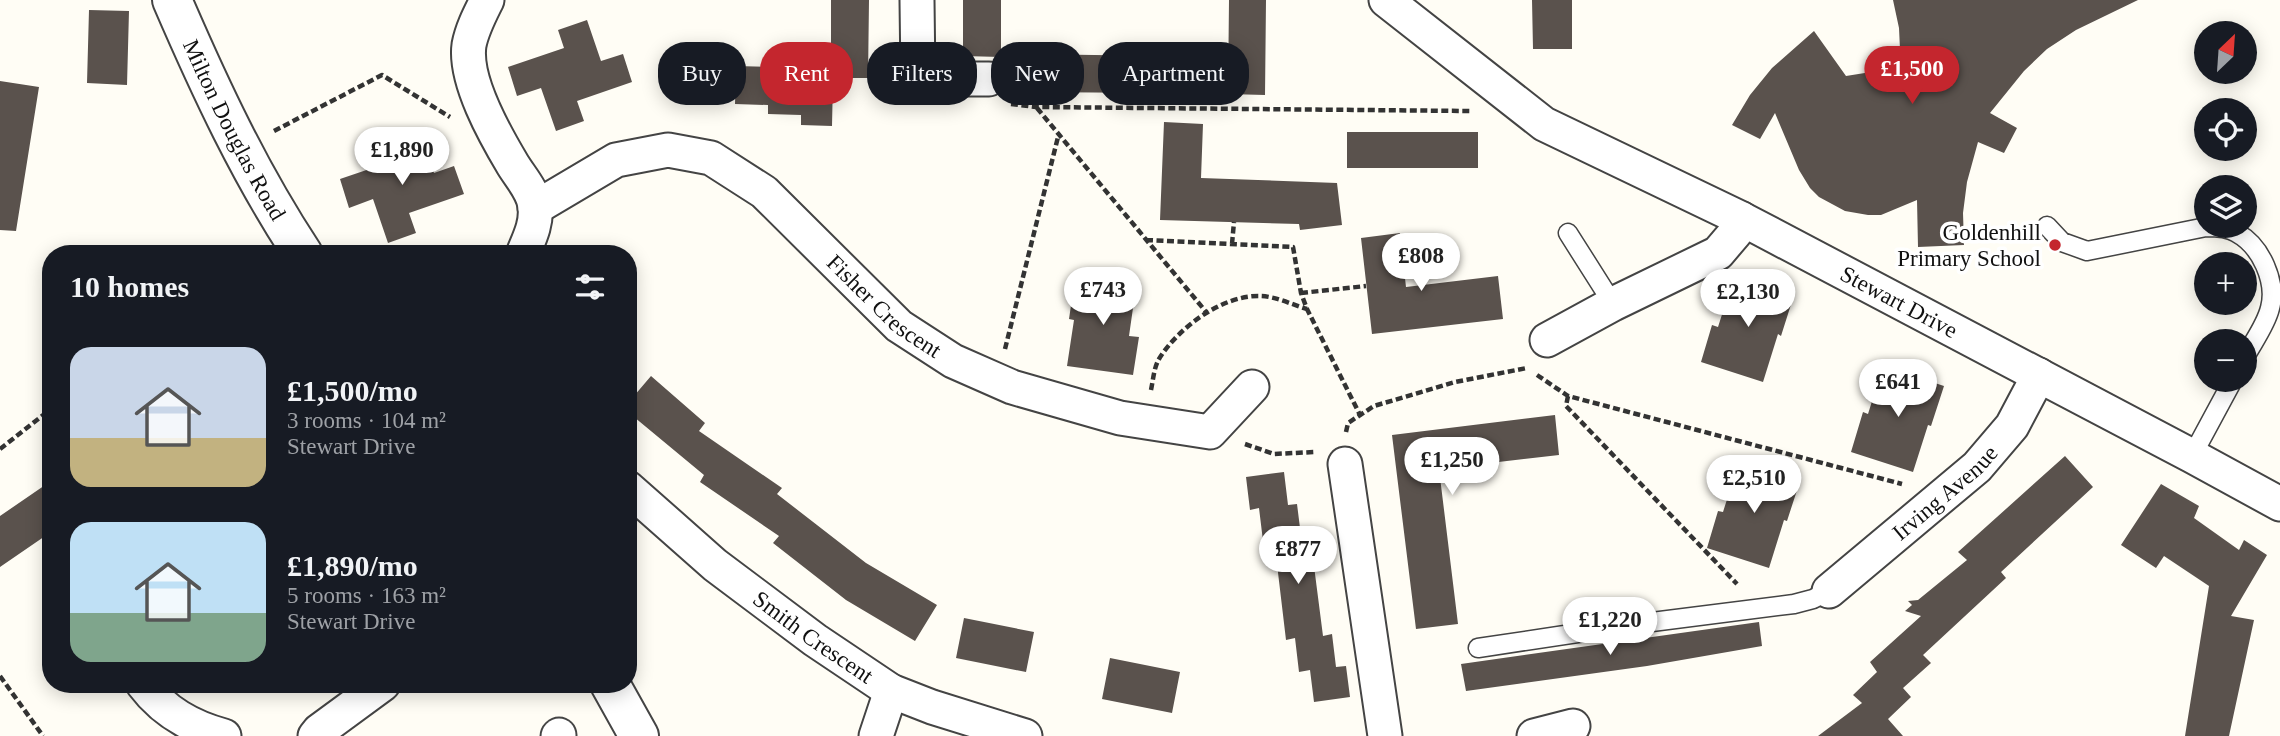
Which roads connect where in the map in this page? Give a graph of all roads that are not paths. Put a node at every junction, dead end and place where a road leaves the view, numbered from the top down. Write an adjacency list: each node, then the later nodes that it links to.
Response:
1 (172, 0): 10 (street, Milton Douglas Road)
2 (487, 0): 6 (street)
3 (917, 0): 5 (street)
4 (1387, 0): 7 (street, Stewart Drive)
5 (989, 79)
6 (536, 208): 11 (street); 16 (street, Fisher Crescent)
7 (1742, 219): 12 (street); 15 (street, Stewart Drive)
8 (2047, 226): 13 (lane)
9 (1567, 233): 12 (lane)
10 (298, 245)
11 (526, 245)
12 (1613, 304): 14 (street)
13 (2257, 335)
14 (1548, 340)
15 (2039, 374): 18 (street, Stewart Drive); 22 (street, Irving Avenue)
16 (1252, 387)
17 (2227, 392): 18 (lane)
18 (2192, 456): 21 (street, Stewart Drive)
19 (1345, 457): 34 (street)
20 (637, 496): 24 (street, Smith Crescent)
21 (2280, 504)
22 (1829, 591): 23 (lane)
23 (1478, 648)
24 (891, 691): 32 (street); 33 (street, Smith Crescent)
25 (150, 693): 29 (street)
26 (370, 693): 30 (street)
27 (615, 693): 31 (street)
28 (1573, 726): 35 (street)
29 (224, 736)
30 (315, 736)
31 (639, 736)
32 (876, 736)
33 (1025, 736)
34 (1385, 736)
35 (1534, 736)

